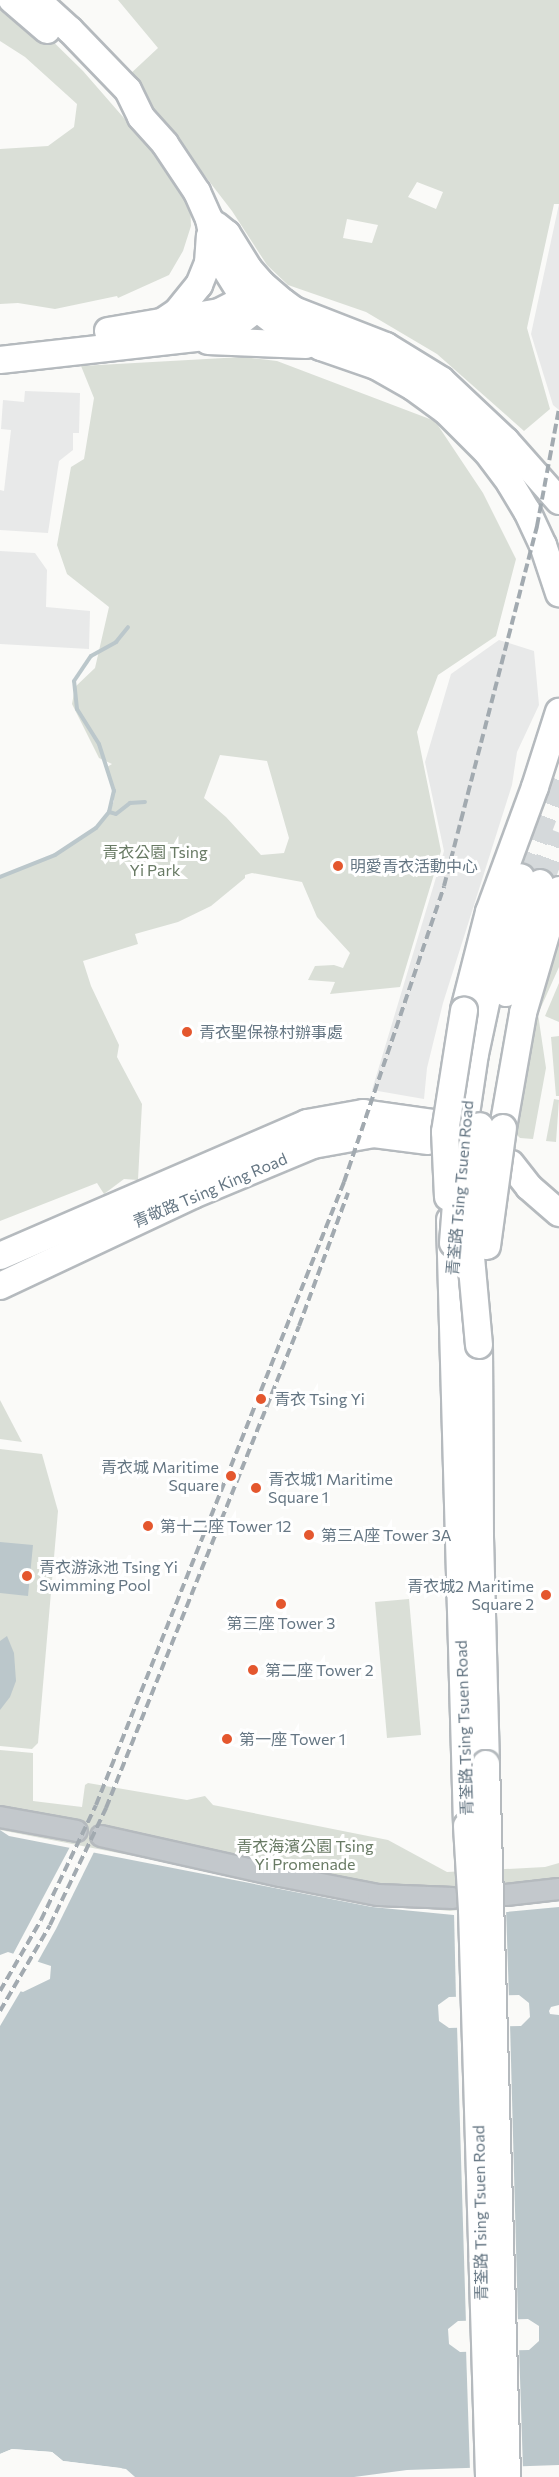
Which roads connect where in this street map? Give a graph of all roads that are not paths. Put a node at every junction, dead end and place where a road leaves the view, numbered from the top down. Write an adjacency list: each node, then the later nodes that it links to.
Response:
1 (12, 0): 3 (main road)
2 (37, 0): 3 (main road)
3 (141, 117): 4 (main road)
4 (209, 219): 5 (main road); 6 (main road)
5 (259, 297): 6 (main road); 8 (main road); 10 (main road)
6 (169, 332): 7 (main road); 8 (main road); 9 (main road)
7 (0, 344)
8 (321, 347): 11 (main road)
9 (0, 360)
10 (559, 501)
11 (559, 594)
12 (559, 712): 18 (main road, bridge)
13 (540, 883): 18 (main road, 青荃路 Tsing Tsuen Road, bridge); 28 (main road, 青荃路 Tsing Tsuen Road, bridge)
14 (243, 1152): 15 (main road); 15 (main road, 青敬路 Tsing King Road); 19 (main road, 青敬路 Tsing King Road)
15 (280, 1160): 19 (main road, 青敬路 Tsing King Road)
16 (508, 1170): 17 (main road)
17 (559, 1213)
18 (453, 1243): 27 (main road, 青荃路 Tsing Tsuen Road, bridge)
19 (17, 1263): 20 (main road, 青敬路 Tsing King Road)
20 (0, 1286)
21 (0, 1817): 22 (street)
22 (77, 1831)
23 (101, 1836): 26 (street)
24 (559, 1889): 25 (street)
25 (506, 1896)
26 (453, 1898)
27 (489, 2477)
28 (507, 2477)

